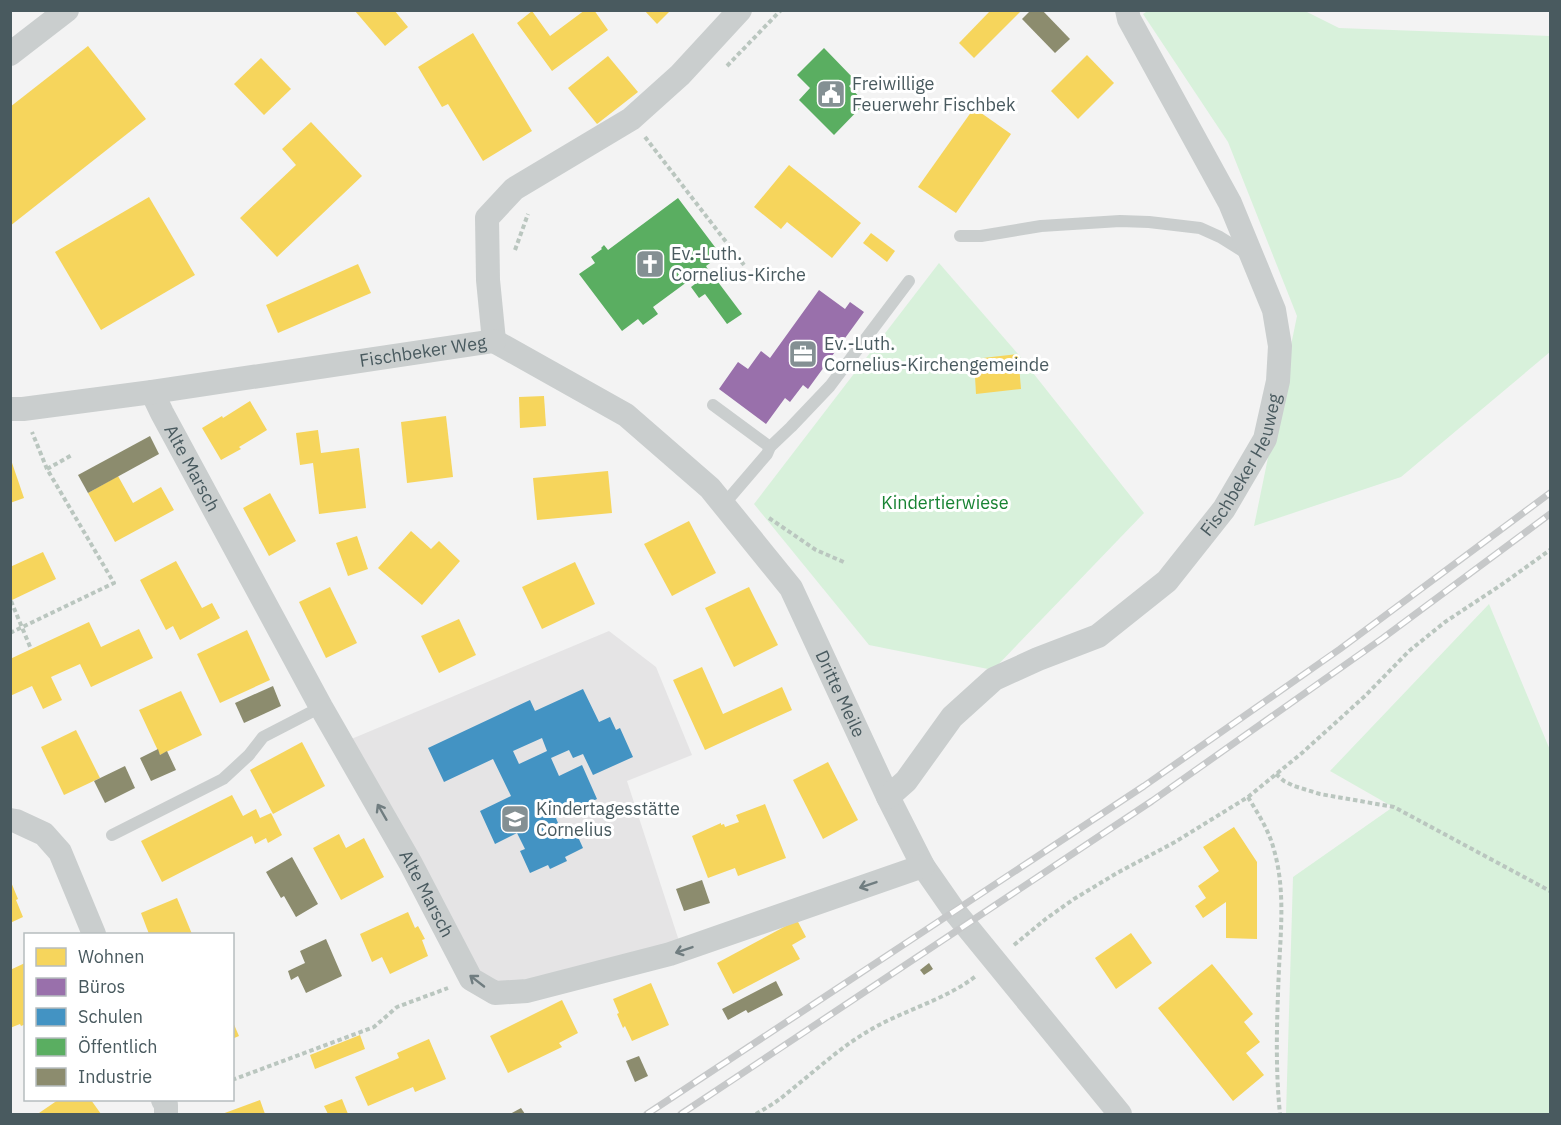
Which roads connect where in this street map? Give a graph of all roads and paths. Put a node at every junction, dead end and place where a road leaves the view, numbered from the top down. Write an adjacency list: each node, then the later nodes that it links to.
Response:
1 (67, 10): 4 (street)
2 (740, 10): 5 (street, Fischbeker Weg)
3 (1127, 10): 7 (street, Fischbeker Heuweg)
4 (10, 54)
5 (631, 119): 8 (path); 10 (street, Fischbeker Weg)
6 (960, 236): 7 (lane)
7 (1252, 258): 26 (street, Fischbeker Heuweg)
8 (744, 265)
9 (909, 281): 14 (lane)
10 (494, 342): 11 (street, Fischbeker Weg); 17 (street, Dritte Meile)
11 (152, 392): 13 (street, Fischbeker Weg); 24 (street, Alte Marsch)
12 (713, 405): 14 (lane)
13 (17, 409): 16 (path)
14 (770, 447): 17 (lane)
15 (72, 455): 16 (path)
16 (47, 468): 21 (path)
17 (726, 499): 19 (path); 26 (street, Dritte Meile)
18 (1551, 550): 25 (path)
19 (846, 563)
20 (11, 601): 21 (path)
21 (22, 627): 22 (path); 23 (path)
22 (10, 633)
23 (31, 649)
24 (321, 707): 29 (lane); 34 (street, Alte Marsch, one-way to 24)
25 (1276, 774): 27 (path); 31 (path)
26 (888, 796): 30 (street, Dritte Meile)
27 (1248, 797): 33 (path); 38 (path)
28 (10, 820): 32 (street)
29 (112, 836)
30 (923, 866): 33 (street, Dritte Meile); 34 (street, one-way to 34)
31 (1551, 891)
32 (94, 933)
33 (995, 962): 36 (path); 37 (street, Dritte Meile)
34 (471, 979): 35 (path)
35 (234, 1079)
36 (756, 1114)
37 (1120, 1114)
38 (1280, 1114)

